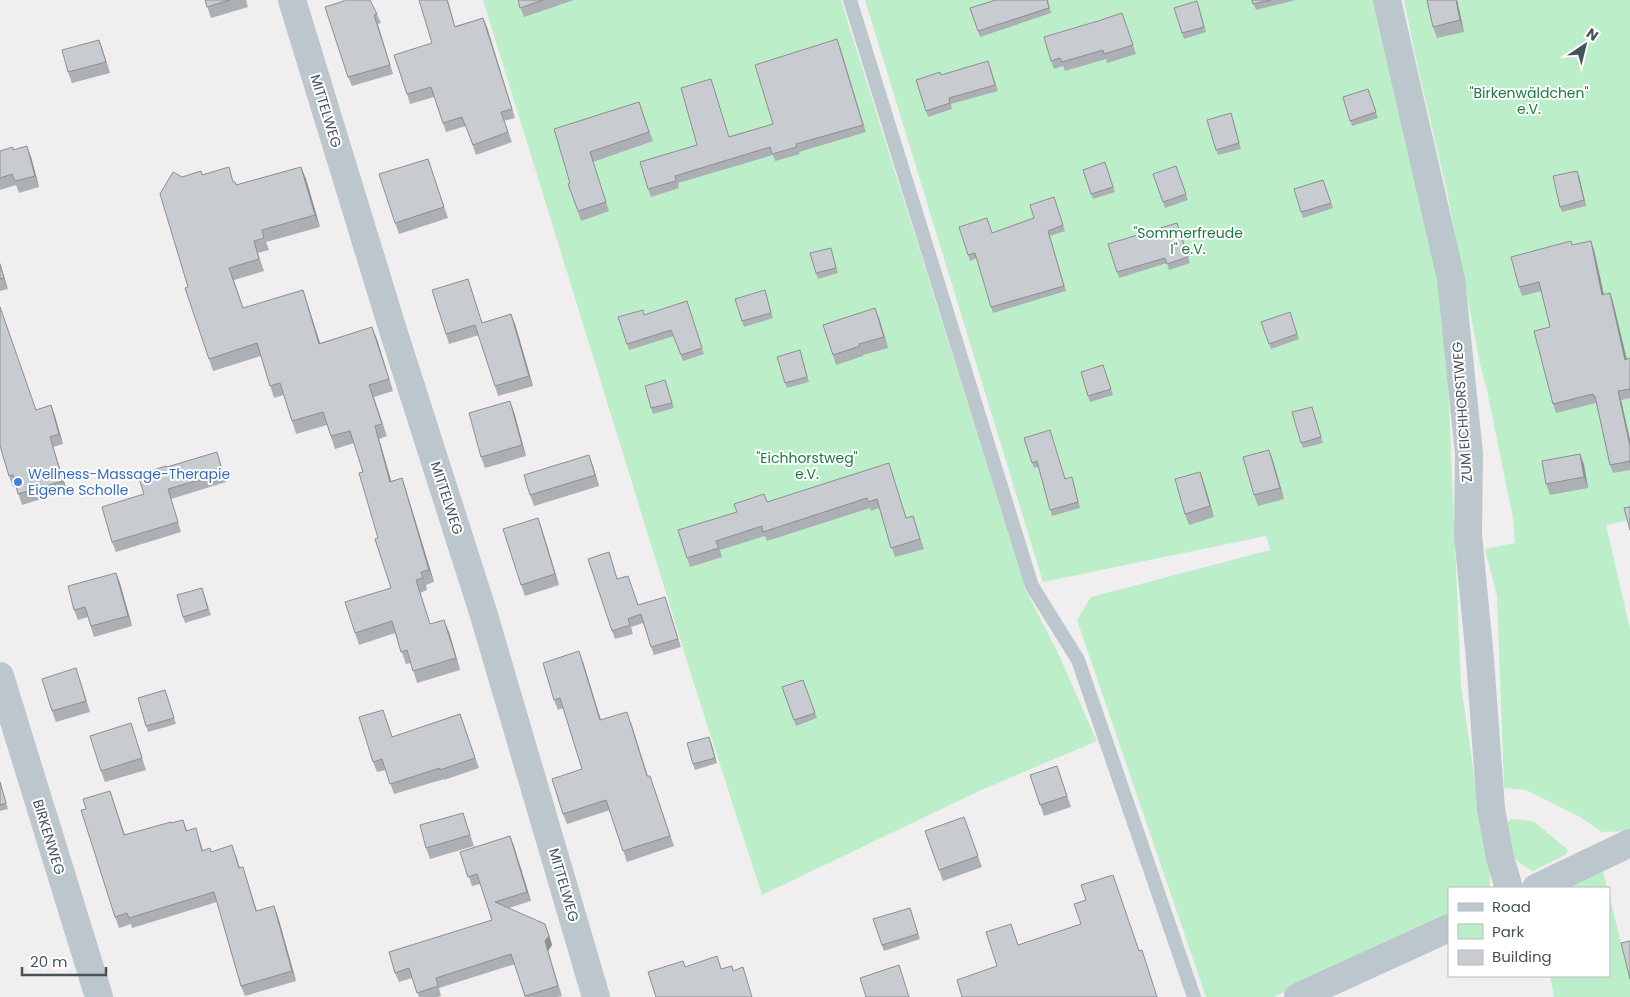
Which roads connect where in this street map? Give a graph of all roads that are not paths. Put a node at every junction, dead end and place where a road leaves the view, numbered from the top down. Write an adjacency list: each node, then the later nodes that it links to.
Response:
1 (292, 0): 10 (street, MITTELWEG)
2 (850, 0): 11 (lane)
3 (1387, 0): 6 (street, ZUM EICHHORSTWEG)
4 (0, 676): 9 (street, BIRKENWEG)
5 (1630, 843): 7 (street)
6 (1509, 887)
7 (1538, 887)
8 (1448, 928): 12 (street)
9 (98, 997)
10 (596, 997)
11 (1194, 997)
12 (1298, 997)

